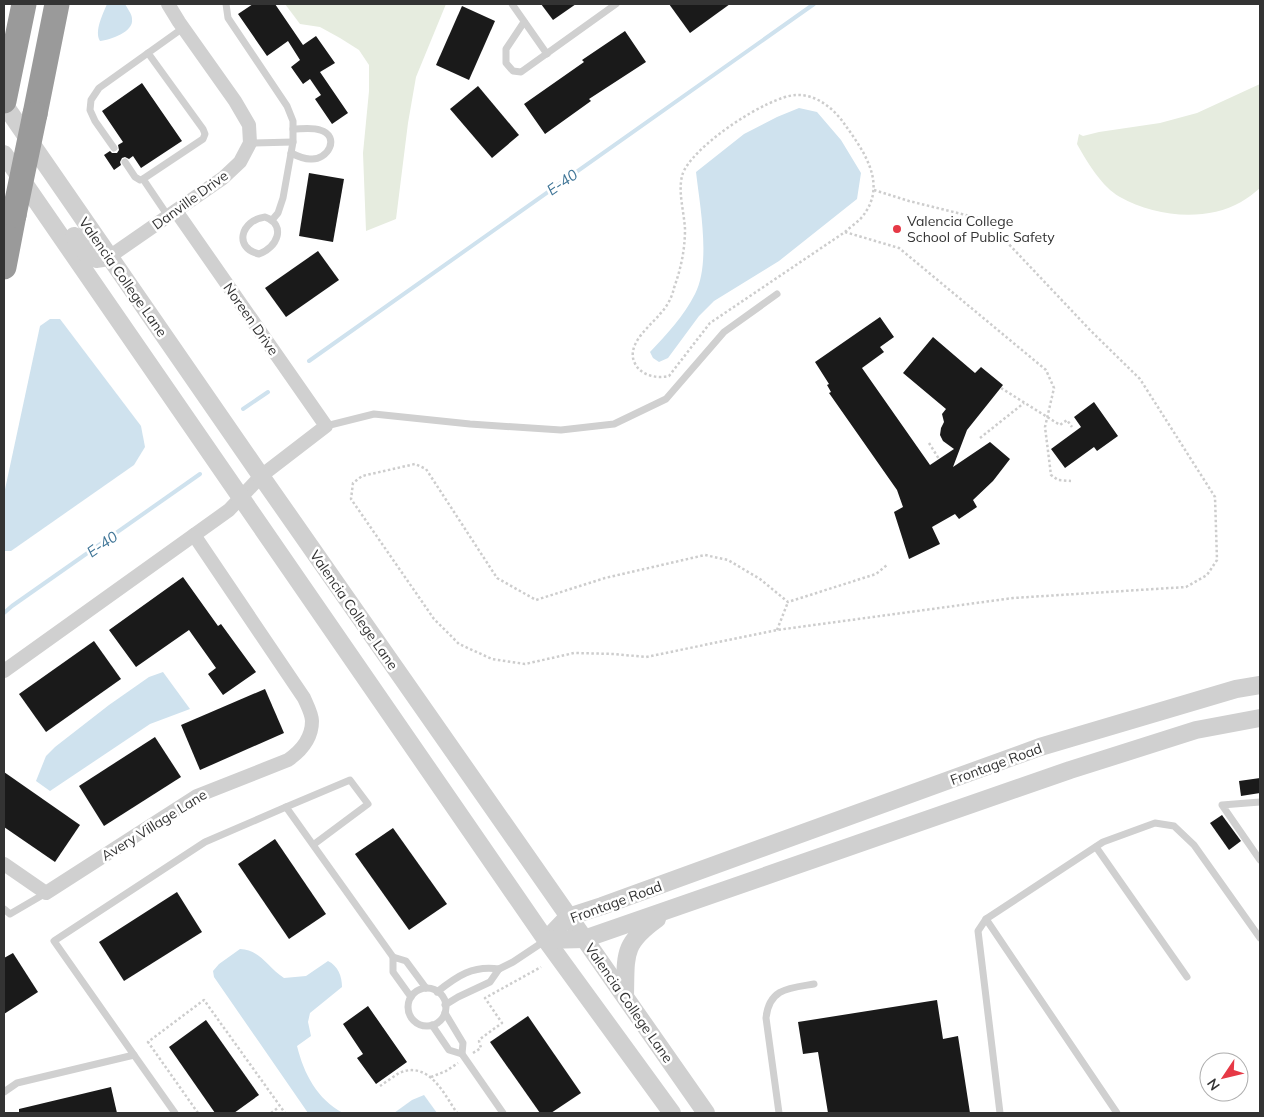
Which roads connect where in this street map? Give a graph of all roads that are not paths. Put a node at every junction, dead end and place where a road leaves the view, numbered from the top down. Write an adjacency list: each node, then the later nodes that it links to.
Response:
1 (24, 4): 11 (highway)
2 (57, 4): 24 (highway, bridge)
3 (168, 4): 8 (street)
4 (226, 4): 12 (lane)
5 (512, 4): 7 (lane)
6 (616, 4): 10 (lane)
7 (524, 22): 10 (lane); 10 (lane)
8 (182, 28): 9 (lane); 14 (street)
9 (148, 53): 15 (lane); 19 (lane)
10 (547, 54)
11 (4, 103): 23 (street, Valencia College Lane)
12 (293, 129): 13 (lane); 16 (lane)
13 (293, 142): 14 (lane); 16 (lane)
14 (250, 143): 21 (street, Danville Drive)
15 (114, 148)
16 (291, 153): 22 (lane)
17 (4, 154): 20 (street, Valencia College Lane)
18 (125, 162): 19 (lane)
19 (143, 179): 21 (lane)
20 (35, 199): 23 (street); 28 (street, Valencia College Lane)
21 (172, 214): 23 (street, Danville Drive); 26 (street, Noreen Drive)
22 (272, 220): 22 (lane)
23 (109, 258): 27 (street, Valencia College Lane)
24 (4, 267)
25 (777, 294): 26 (lane)
26 (326, 426): 27 (street)
27 (261, 476): 28 (street); 42 (street, Valencia College Lane)
28 (242, 498): 29 (street); 46 (street, Valencia College Lane)
29 (194, 535): 30 (street); 39 (street, Avery Village Lane)
30 (4, 671)
31 (1260, 685): 42 (street, Frontage Road)
32 (1260, 718): 41 (street, Frontage Road)
33 (1260, 802): 37 (lane)
34 (286, 807): 35 (lane); 35 (lane); 58 (lane)
35 (313, 845): 47 (lane)
36 (1096, 847): 43 (lane); 44 (lane); 49 (lane)
37 (1260, 860)
38 (4, 864): 39 (street)
39 (46, 893): 40 (lane)
40 (4, 909)
41 (670, 909): 45 (street, Frontage Road); 53 (street)
42 (568, 917): 45 (street, Valencia College Lane); 46 (street, Frontage Road)
43 (986, 920): 66 (lane); 67 (lane)
44 (1260, 938)
45 (584, 939): 46 (street, Frontage Road); 53 (street, Valencia College Lane)
46 (546, 940): 48 (lane); 63 (street, Valencia College Lane)
47 (393, 958): 51 (lane); 54 (lane)
48 (499, 969): 52 (lane); 55 (lane)
49 (1187, 977)
50 (814, 984): 65 (lane)
51 (426, 988): 52 (lane); 54 (lane)
52 (437, 992): 55 (lane)
53 (625, 996): 64 (street, Valencia College Lane)
54 (411, 997): 57 (lane)
55 (445, 1005): 56 (lane)
56 (444, 1013): 57 (lane); 59 (lane)
57 (432, 1025): 59 (lane)
58 (134, 1054): 60 (lane); 61 (lane)
59 (462, 1054): 62 (lane)
60 (4, 1092)
61 (175, 1113)
62 (503, 1113)
63 (672, 1113)
64 (706, 1113)
65 (779, 1113)
66 (1000, 1113)
67 (1117, 1113)

